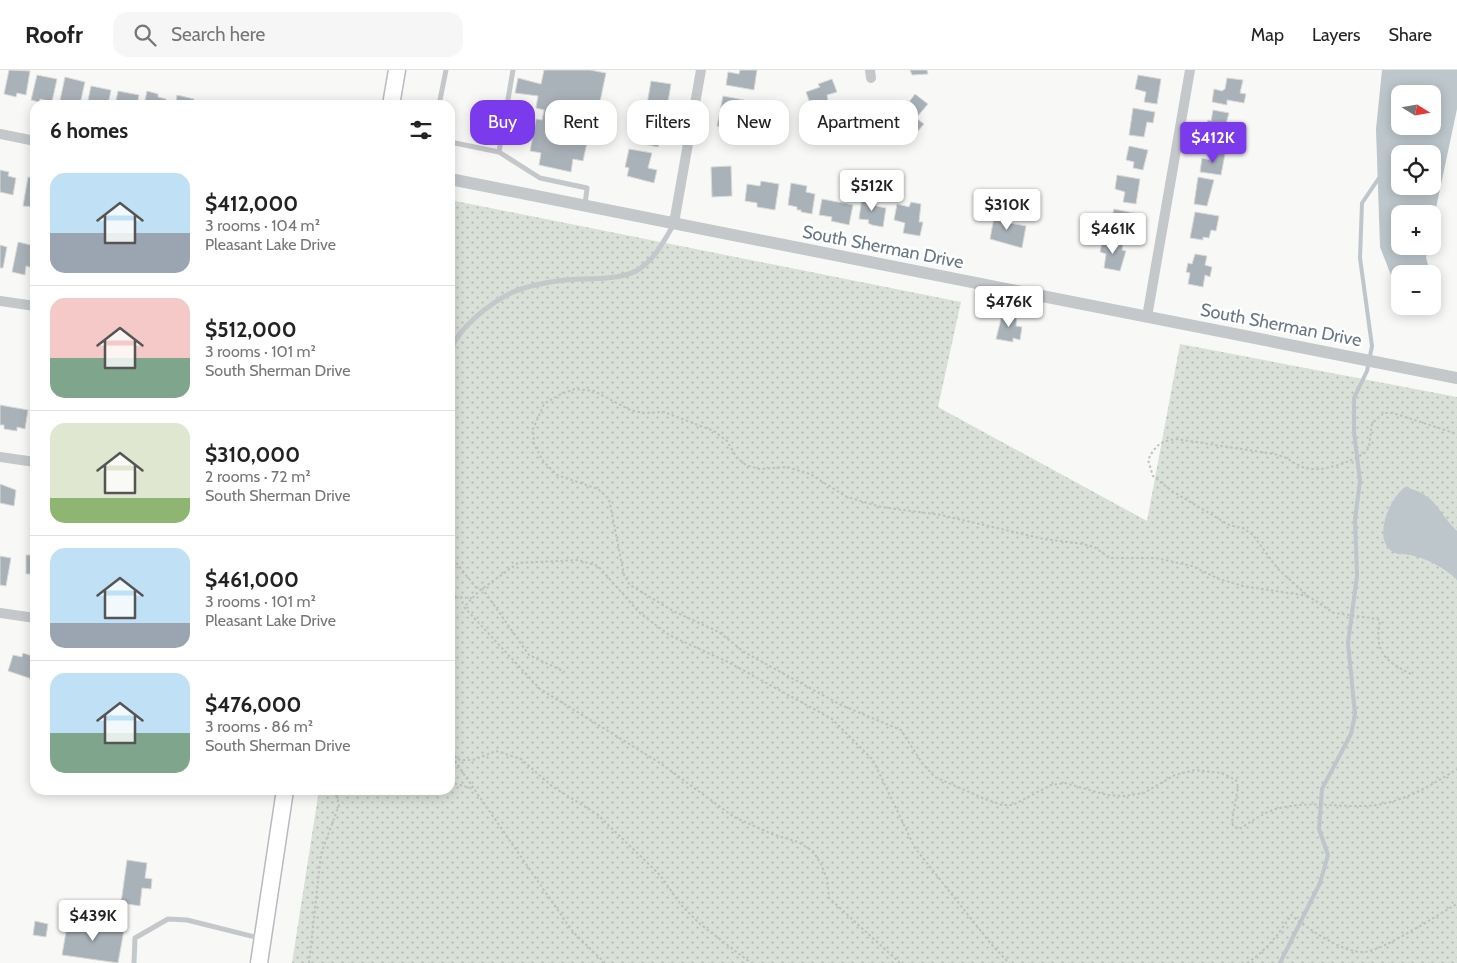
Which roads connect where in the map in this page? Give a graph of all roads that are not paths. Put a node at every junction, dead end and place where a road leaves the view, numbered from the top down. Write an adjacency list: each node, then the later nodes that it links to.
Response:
1 (397, 70): 6 (main road)
2 (446, 70): 7 (lane)
3 (513, 70): 11 (lane)
4 (701, 70): 14 (street)
5 (1190, 70): 17 (street)
6 (392, 100)
7 (439, 100)
8 (0, 134): 9 (street)
9 (30, 140)
10 (455, 143): 11 (lane)
11 (498, 152): 13 (lane)
12 (455, 180): 13 (street, South Sherman Drive)
13 (585, 206): 14 (street, South Sherman Drive)
14 (674, 223): 17 (street, South Sherman Drive); 18 (lane)
15 (0, 301): 16 (street)
16 (30, 305)
17 (1147, 317): 19 (street, South Sherman Drive)
18 (455, 338)
19 (1457, 378)
20 (0, 457): 21 (street)
21 (30, 461)
22 (0, 613): 23 (street)
23 (30, 617)
24 (284, 795): 25 (main road)
25 (262, 938): 26 (lane); 27 (main road)
26 (134, 963)
27 (258, 963)

